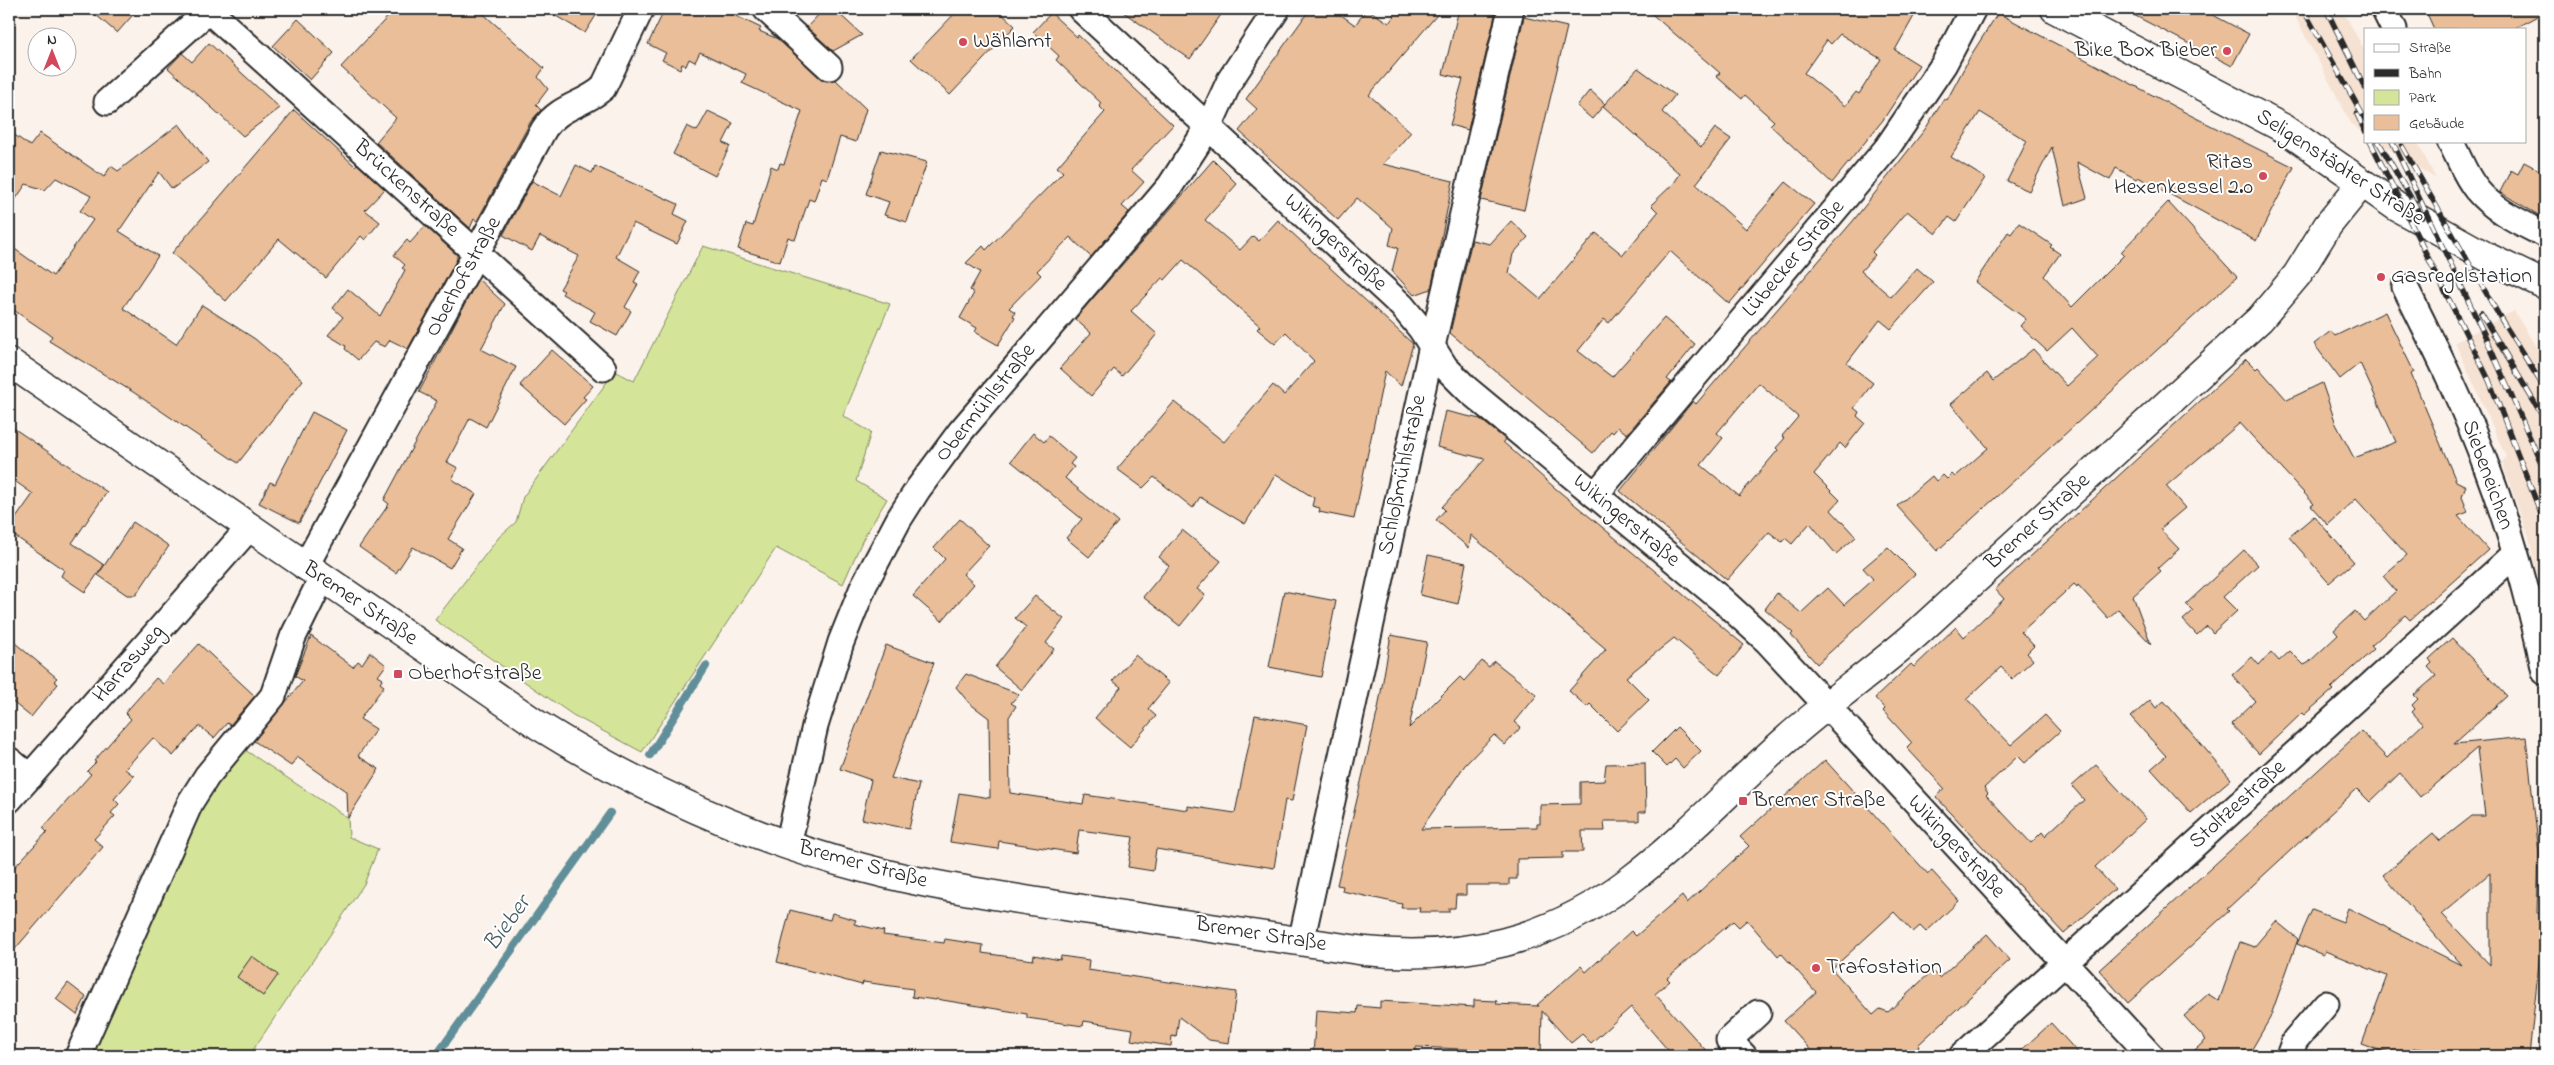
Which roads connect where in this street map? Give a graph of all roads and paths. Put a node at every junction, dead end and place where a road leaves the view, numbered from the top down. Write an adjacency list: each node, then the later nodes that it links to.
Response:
1 (641, 9): 17 (street, Oberhofstraße)
2 (766, 9): 11 (street)
3 (1081, 9): 13 (street, Wikingerstraße)
4 (1277, 9): 13 (street, Obermühlstraße)
5 (1511, 9): 20 (street, Schloßmühlstraße)
6 (1973, 9): 23 (street, Lübecker Straße)
7 (2055, 9): 15 (street, Seligenstädter Straße)
8 (2384, 9): 10 (street)
9 (208, 10): 12 (street, Brückenstraße); 17 (street, Brückenstraße)
10 (2394, 28)
11 (829, 67)
12 (107, 102)
13 (1209, 126): 20 (street, Wikingerstraße); 32 (street, Obermühlstraße)
14 (2451, 142): 16 (street)
15 (2362, 183): 18 (street, Seligenstädter Straße); 28 (street, Bremer Straße)
16 (2545, 235)
17 (477, 254): 22 (street, Brückenstraße); 26 (street, Oberhofstraße)
18 (2545, 284)
19 (2405, 287): 25 (street, Siebeneichen)
20 (1432, 346): 23 (street, Wikingerstraße); 33 (street, Schloßmühlstraße)
21 (9, 362): 24 (street, Bremer Straße)
22 (603, 368)
23 (1595, 495): 28 (street, Wikingerstraße)
24 (249, 528): 26 (street, Bremer Straße); 30 (street, Harrasweg)
25 (2515, 554): 27 (street, Siebeneichen); 34 (street, Stoltzestraße)
26 (314, 572): 32 (street, Bremer Straße); 37 (street, Oberhofstraße)
27 (2545, 672)
28 (1826, 706): 33 (street, Bremer Straße); 34 (street, Wikingerstraße)
29 (9, 760): 30 (street)
30 (30, 777): 31 (street, Harrasweg)
31 (9, 800)
32 (788, 845): 33 (street, Bremer Straße)
33 (1301, 942)
34 (2064, 964): 39 (street, Stoltzestraße); 40 (street, Wikingerstraße)
35 (2326, 1004): 41 (street)
36 (1758, 1013): 38 (street)
37 (78, 1056)
38 (1744, 1056)
39 (1962, 1056)
40 (2151, 1056)
41 (2290, 1056)

